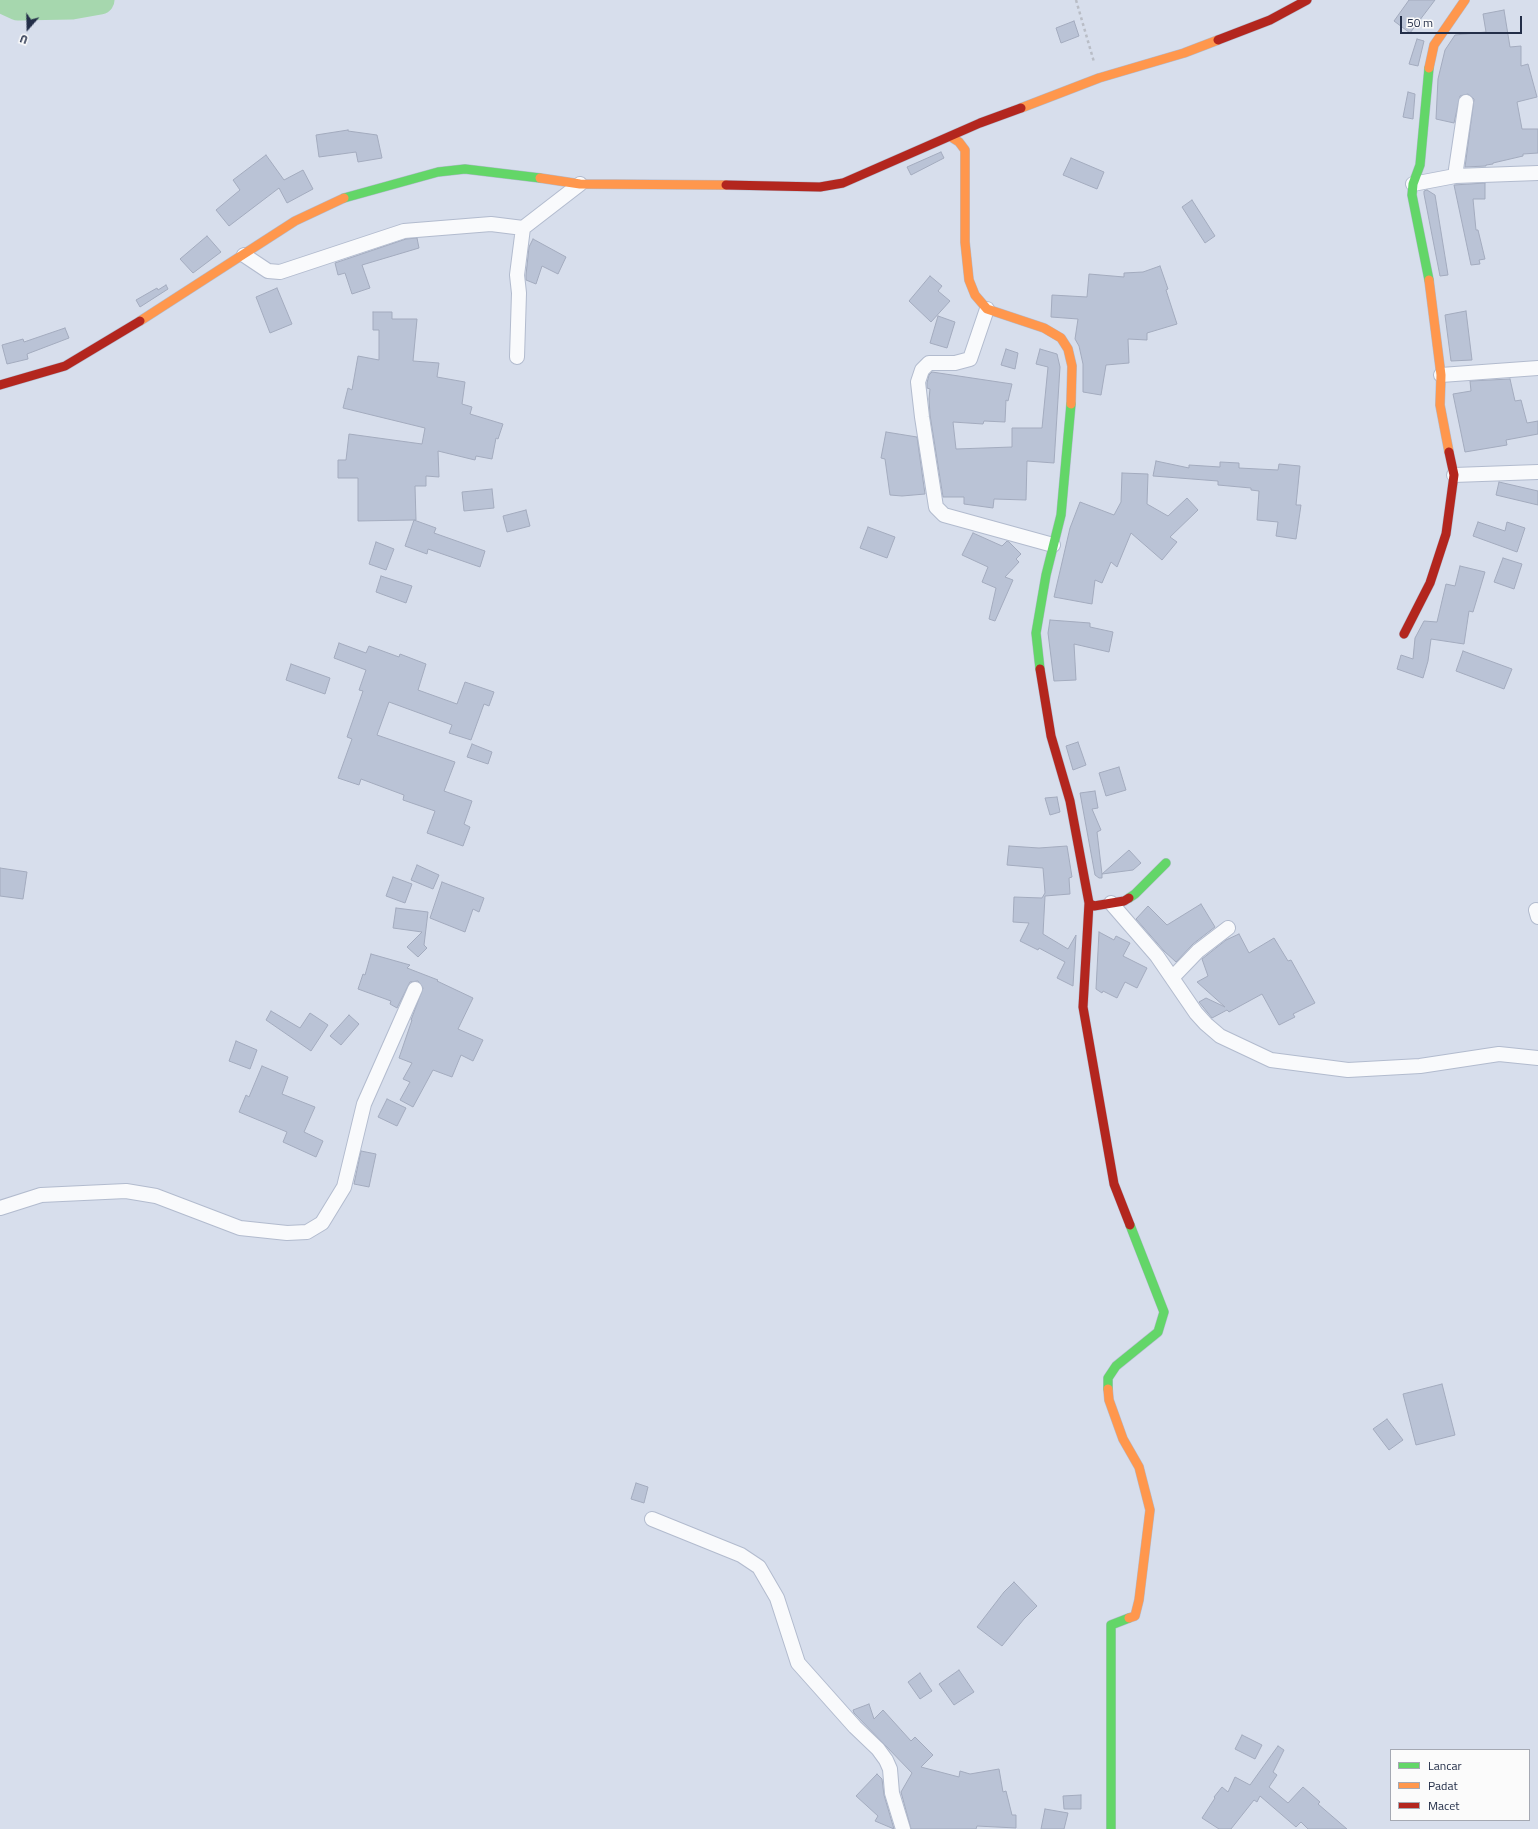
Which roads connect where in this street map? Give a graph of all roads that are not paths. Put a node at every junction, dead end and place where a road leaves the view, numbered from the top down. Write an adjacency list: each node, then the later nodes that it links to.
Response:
1 (1307, 0): 4 (street)
2 (1465, 0): 8 (street)
3 (1466, 102): 6 (street)
4 (951, 137): 7 (street); 11 (street)
5 (1538, 173): 6 (street)
6 (1455, 176): 8 (street)
7 (580, 184): 9 (street); 10 (street)
8 (1413, 184): 14 (street)
9 (523, 228): 10 (street); 12 (street)
10 (244, 255): 15 (street)
11 (987, 309): 18 (street); 18 (street)
12 (517, 357)
13 (1538, 368): 14 (street)
14 (1441, 375): 17 (street)
15 (0, 385)
16 (1538, 472): 17 (street)
17 (1454, 475): 19 (street)
18 (1054, 545): 21 (street)
19 (1404, 634)
20 (1166, 863): 22 (street)
21 (1089, 903): 22 (street); 30 (street)
22 (1111, 903): 24 (street)
23 (1228, 928): 24 (street)
24 (1172, 978): 26 (street)
25 (415, 989): 27 (street)
26 (1538, 1058)
27 (0, 1208)
28 (652, 1518): 29 (street)
29 (903, 1829)
30 (1111, 1829)

